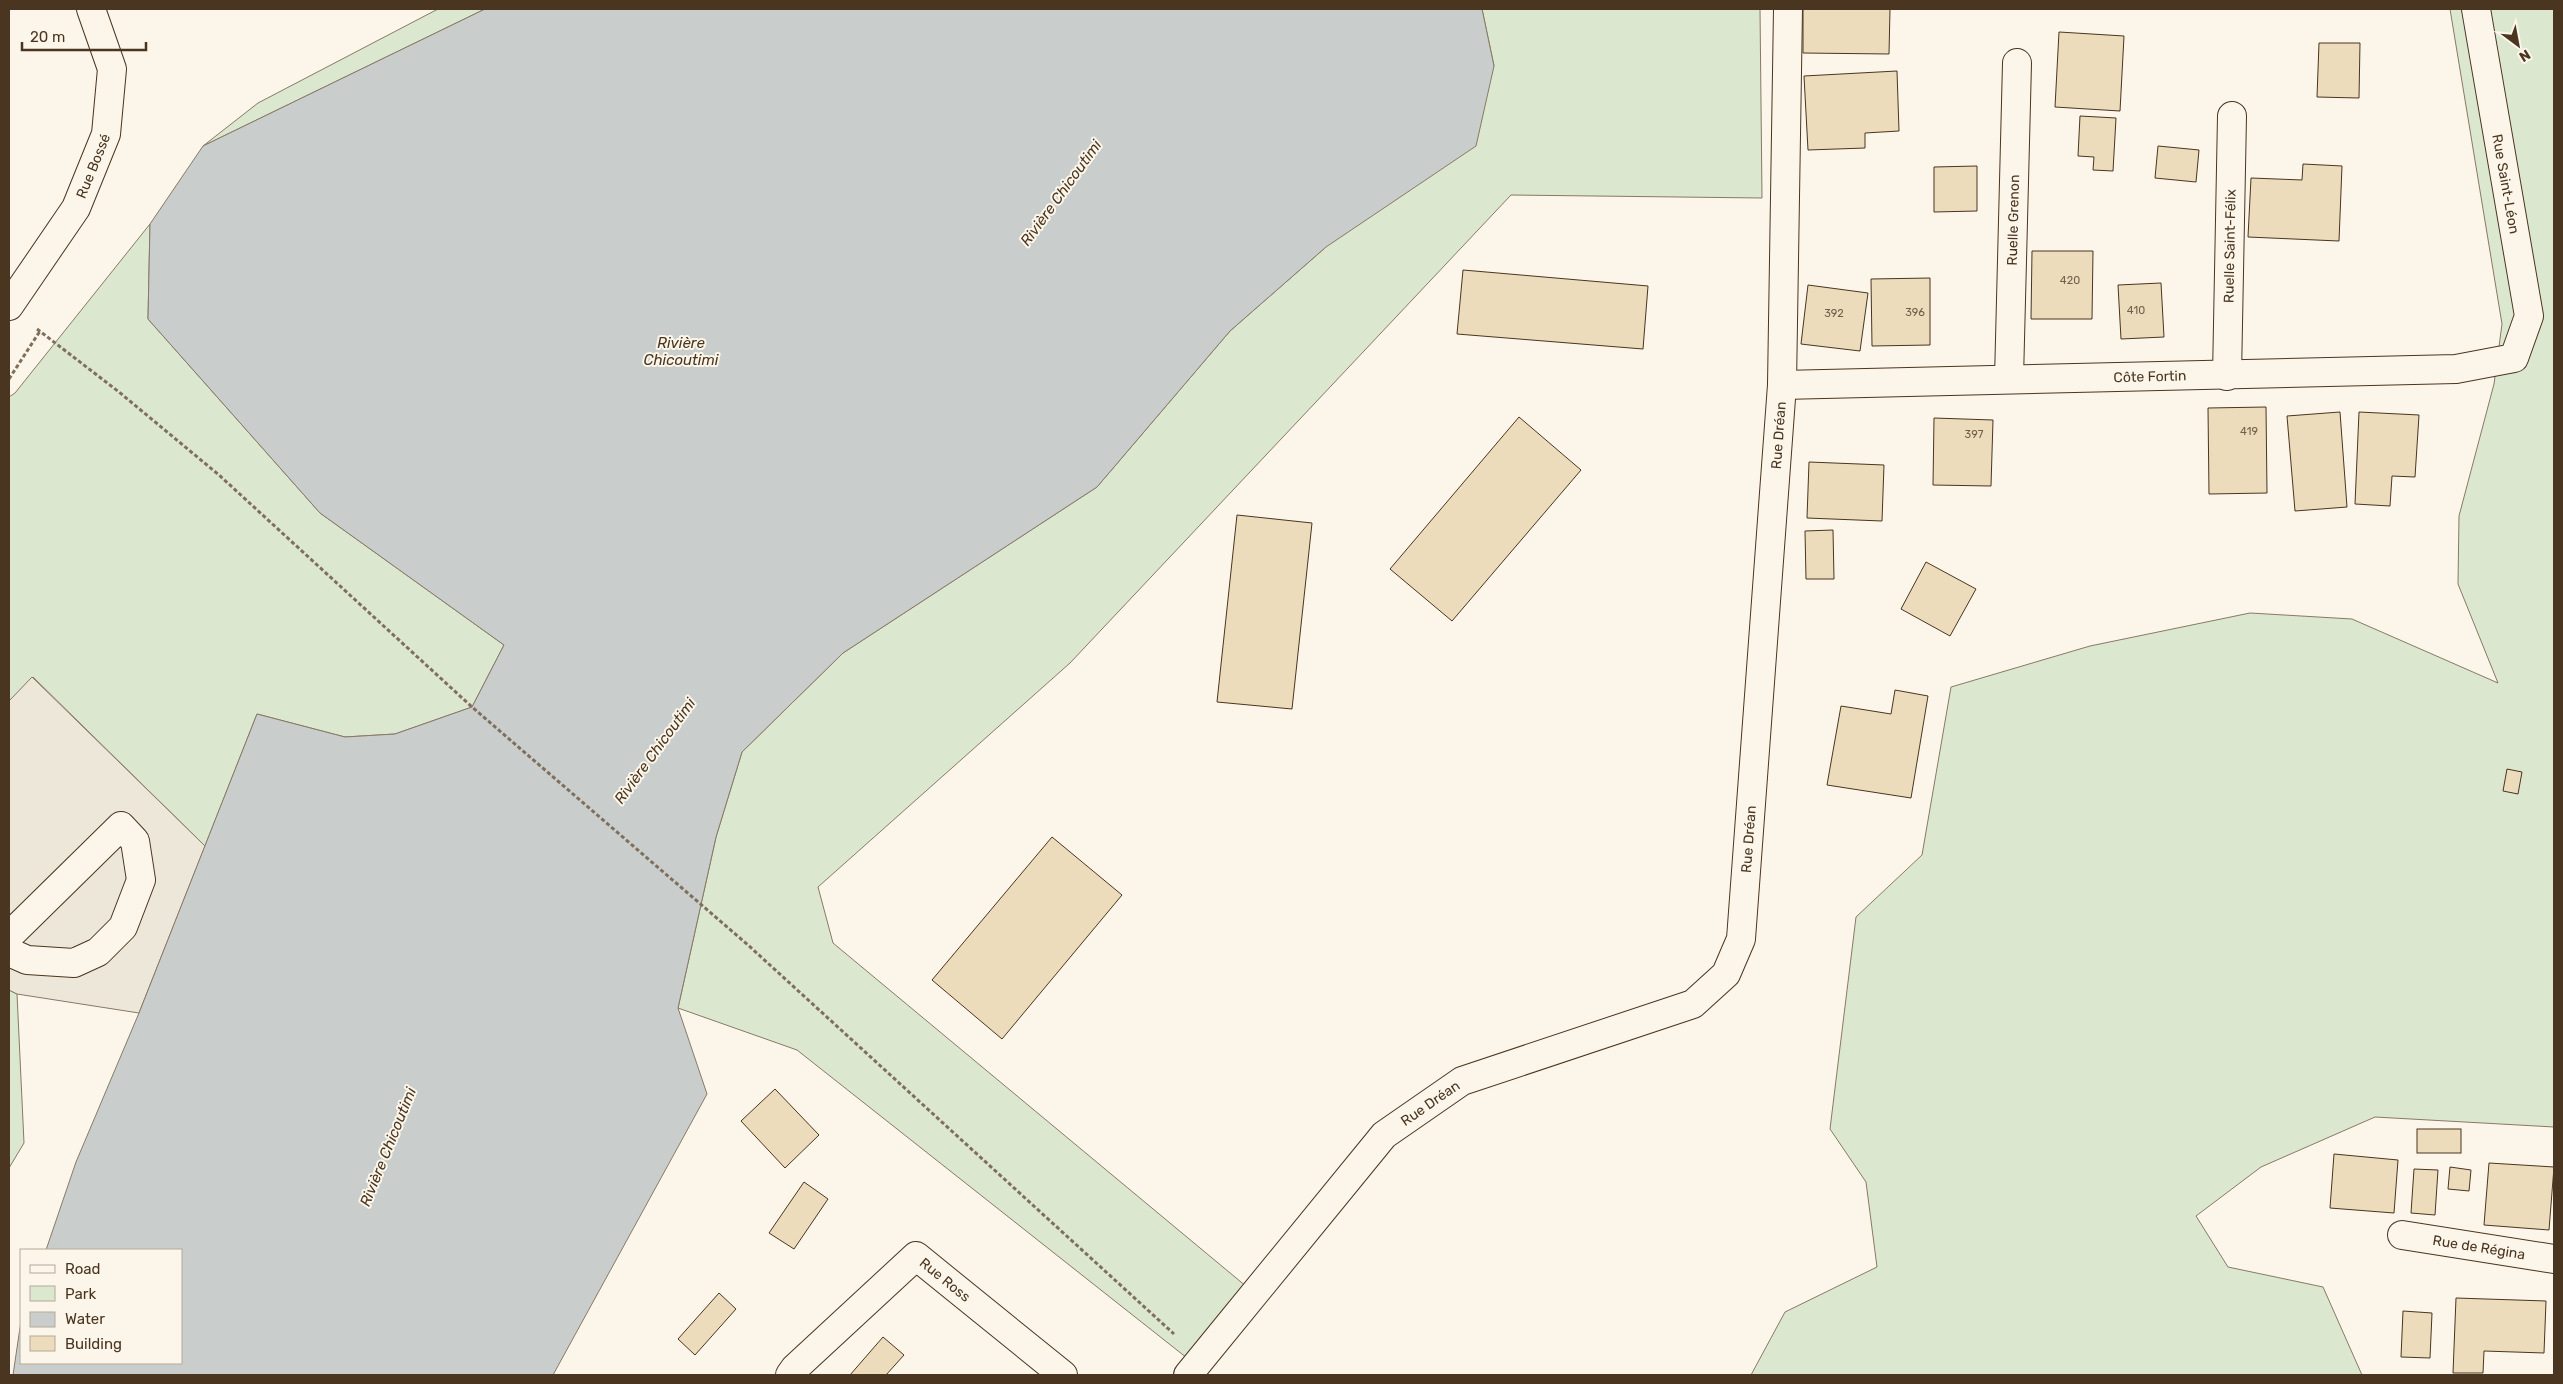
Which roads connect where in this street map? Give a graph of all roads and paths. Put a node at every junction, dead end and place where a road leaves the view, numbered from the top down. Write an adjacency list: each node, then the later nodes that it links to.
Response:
1 (92, 9): 6 (street, Rue Bossé)
2 (1788, 9): 11 (street, Rue Dréan)
3 (2476, 9): 7 (street, Rue Saint-Léon)
4 (2017, 63): 10 (street, Ruelle Grenon)
5 (2232, 116): 8 (street, Ruelle Saint-Félix)
6 (9, 306)
7 (2514, 358): 8 (street, Côte Fortin)
8 (2227, 376): 10 (street, Côte Fortin)
9 (9, 379): 16 (path)
10 (2009, 379): 11 (street, Côte Fortin)
11 (1782, 385): 16 (street, Rue Dréan)
12 (9, 936): 13 (street)
13 (9, 952)
14 (2402, 1235): 15 (street, Rue de Régina)
15 (2554, 1259)
16 (1194, 1367)
17 (790, 1375): 18 (street, Rue Ross)
18 (1063, 1375)

